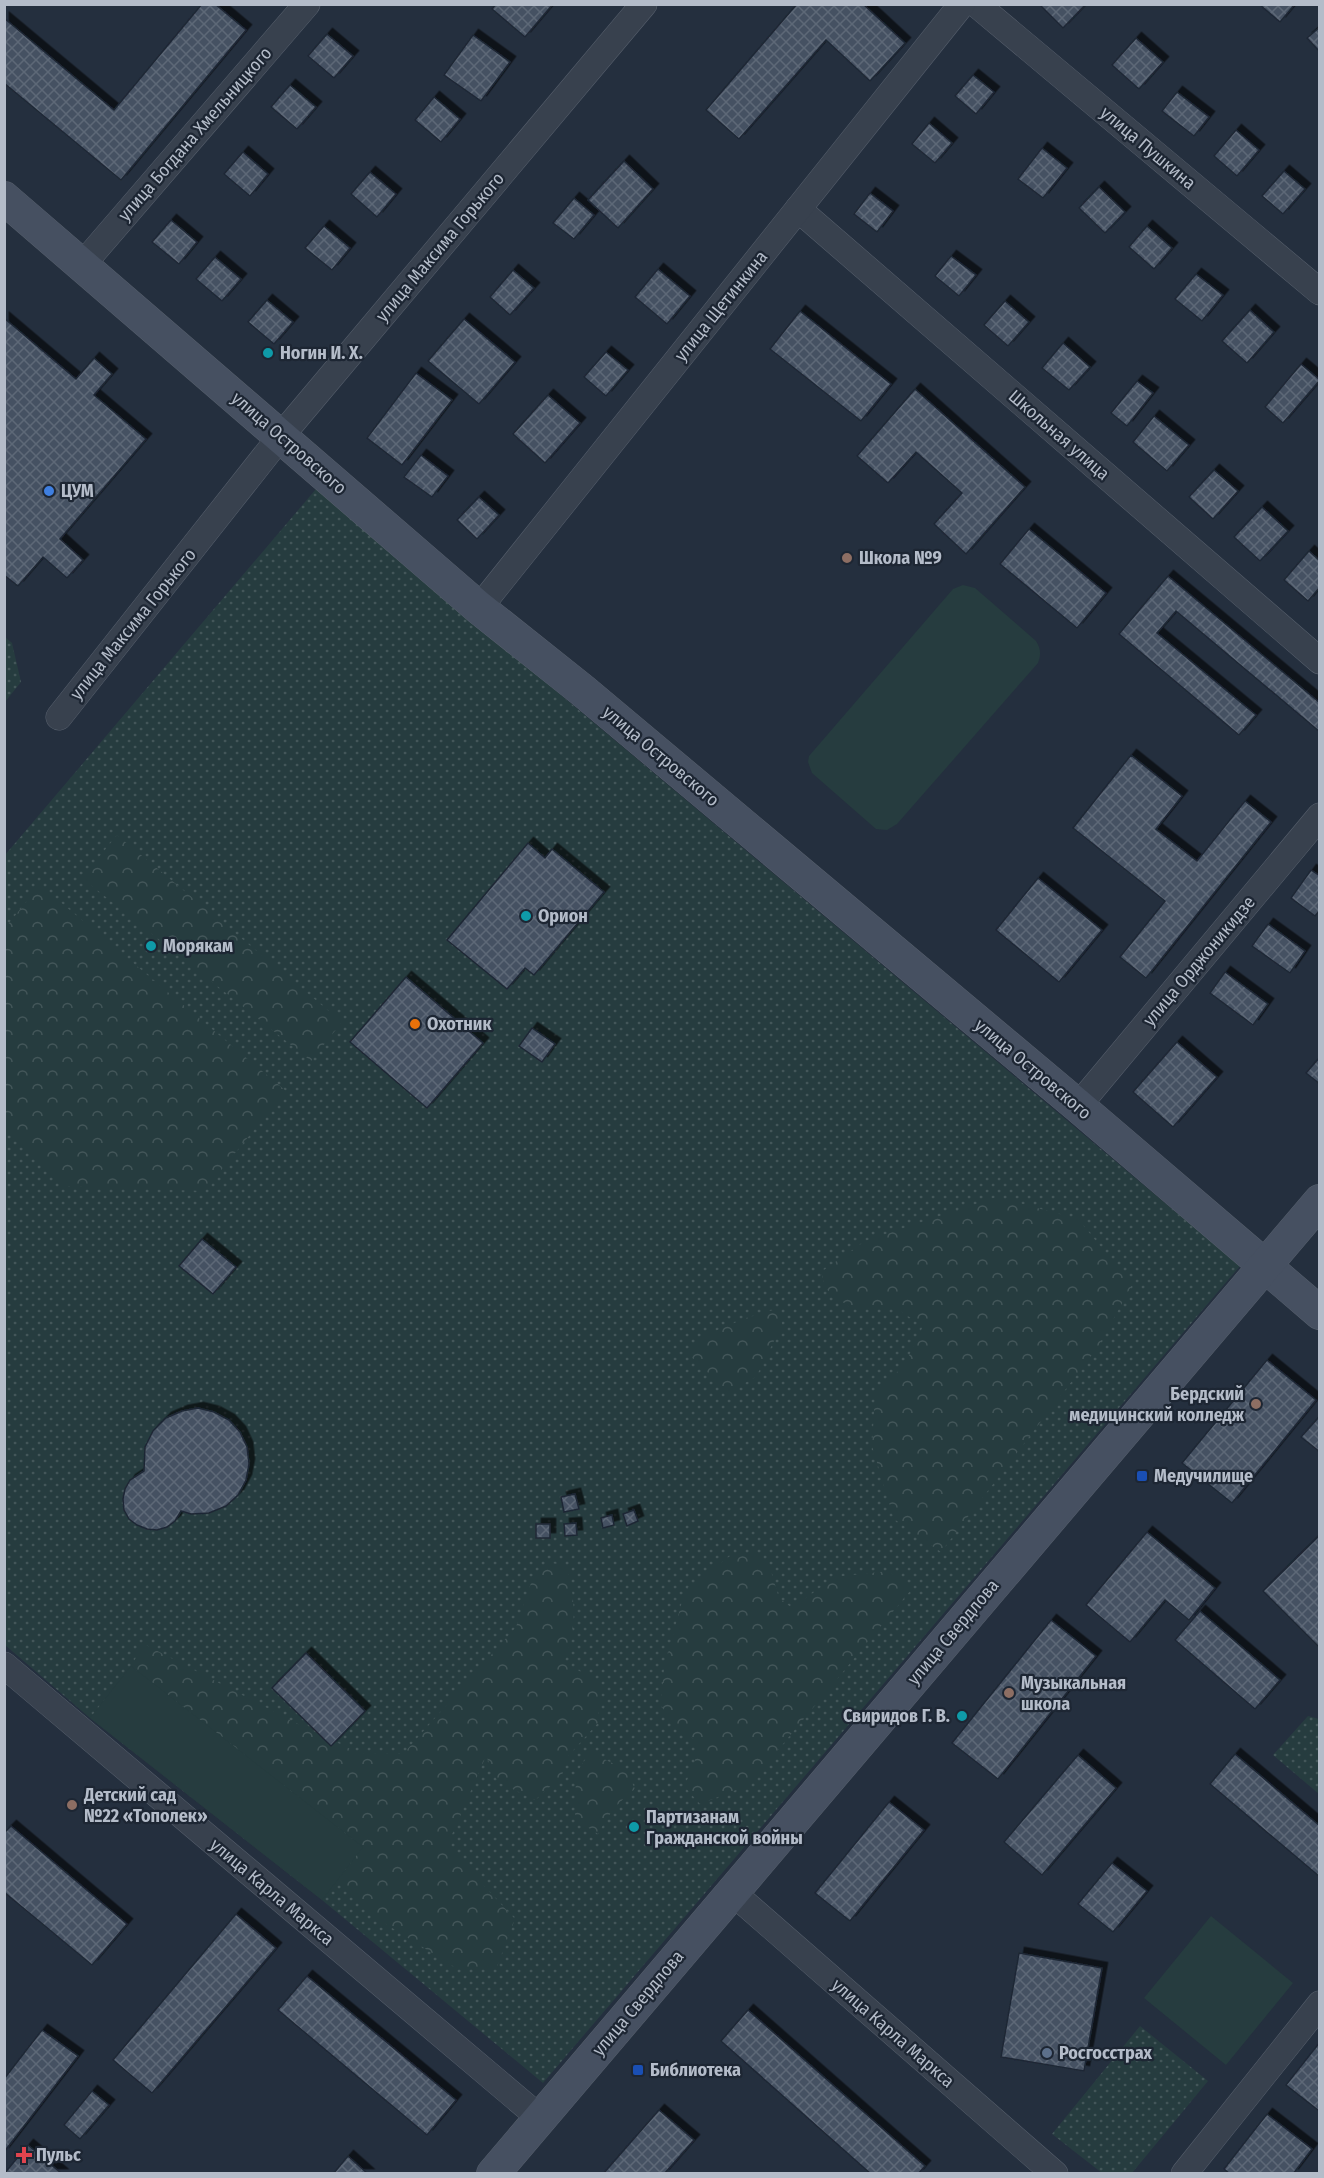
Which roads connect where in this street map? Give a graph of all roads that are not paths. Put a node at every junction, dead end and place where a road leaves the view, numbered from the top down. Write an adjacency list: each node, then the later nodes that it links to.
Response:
1 (307, 4): 7 (street, улица Богдана Хмельницкого)
2 (644, 4): 9 (street, улица Максима Горького)
3 (962, 4): 6 (street, улица Щетинкина)
4 (976, 4): 8 (street, улица Пушкина)
5 (4, 198): 7 (street, улица Островского)
6 (798, 209): 10 (street, улица Щетинкина); 11 (street, Школьная улица)
7 (83, 264): 9 (street, улица Островского)
8 (1320, 292)
9 (281, 436): 10 (street, улица Островского); 12 (street, улица Максима Горького)
10 (479, 608): 14 (street, улица Островского)
11 (1320, 661)
12 (59, 717)
13 (1320, 816): 14 (street, улица Орджоникидзе)
14 (1078, 1106): 16 (street, улица Островского)
15 (1320, 1201): 16 (street, улица Свердлова)
16 (1265, 1265): 17 (street, улица Островского); 19 (street, улица Свердлова)
17 (1320, 1312)
18 (4, 1665): 21 (street, улица Карла Маркса)
19 (732, 1892): 21 (street, улица Свердлова); 23 (street, улица Карла Маркса)
20 (1320, 2004): 24 (street)
21 (540, 2118): 22 (street, улица Свердлова)
22 (493, 2174)
23 (1055, 2174)
24 (1184, 2174)

